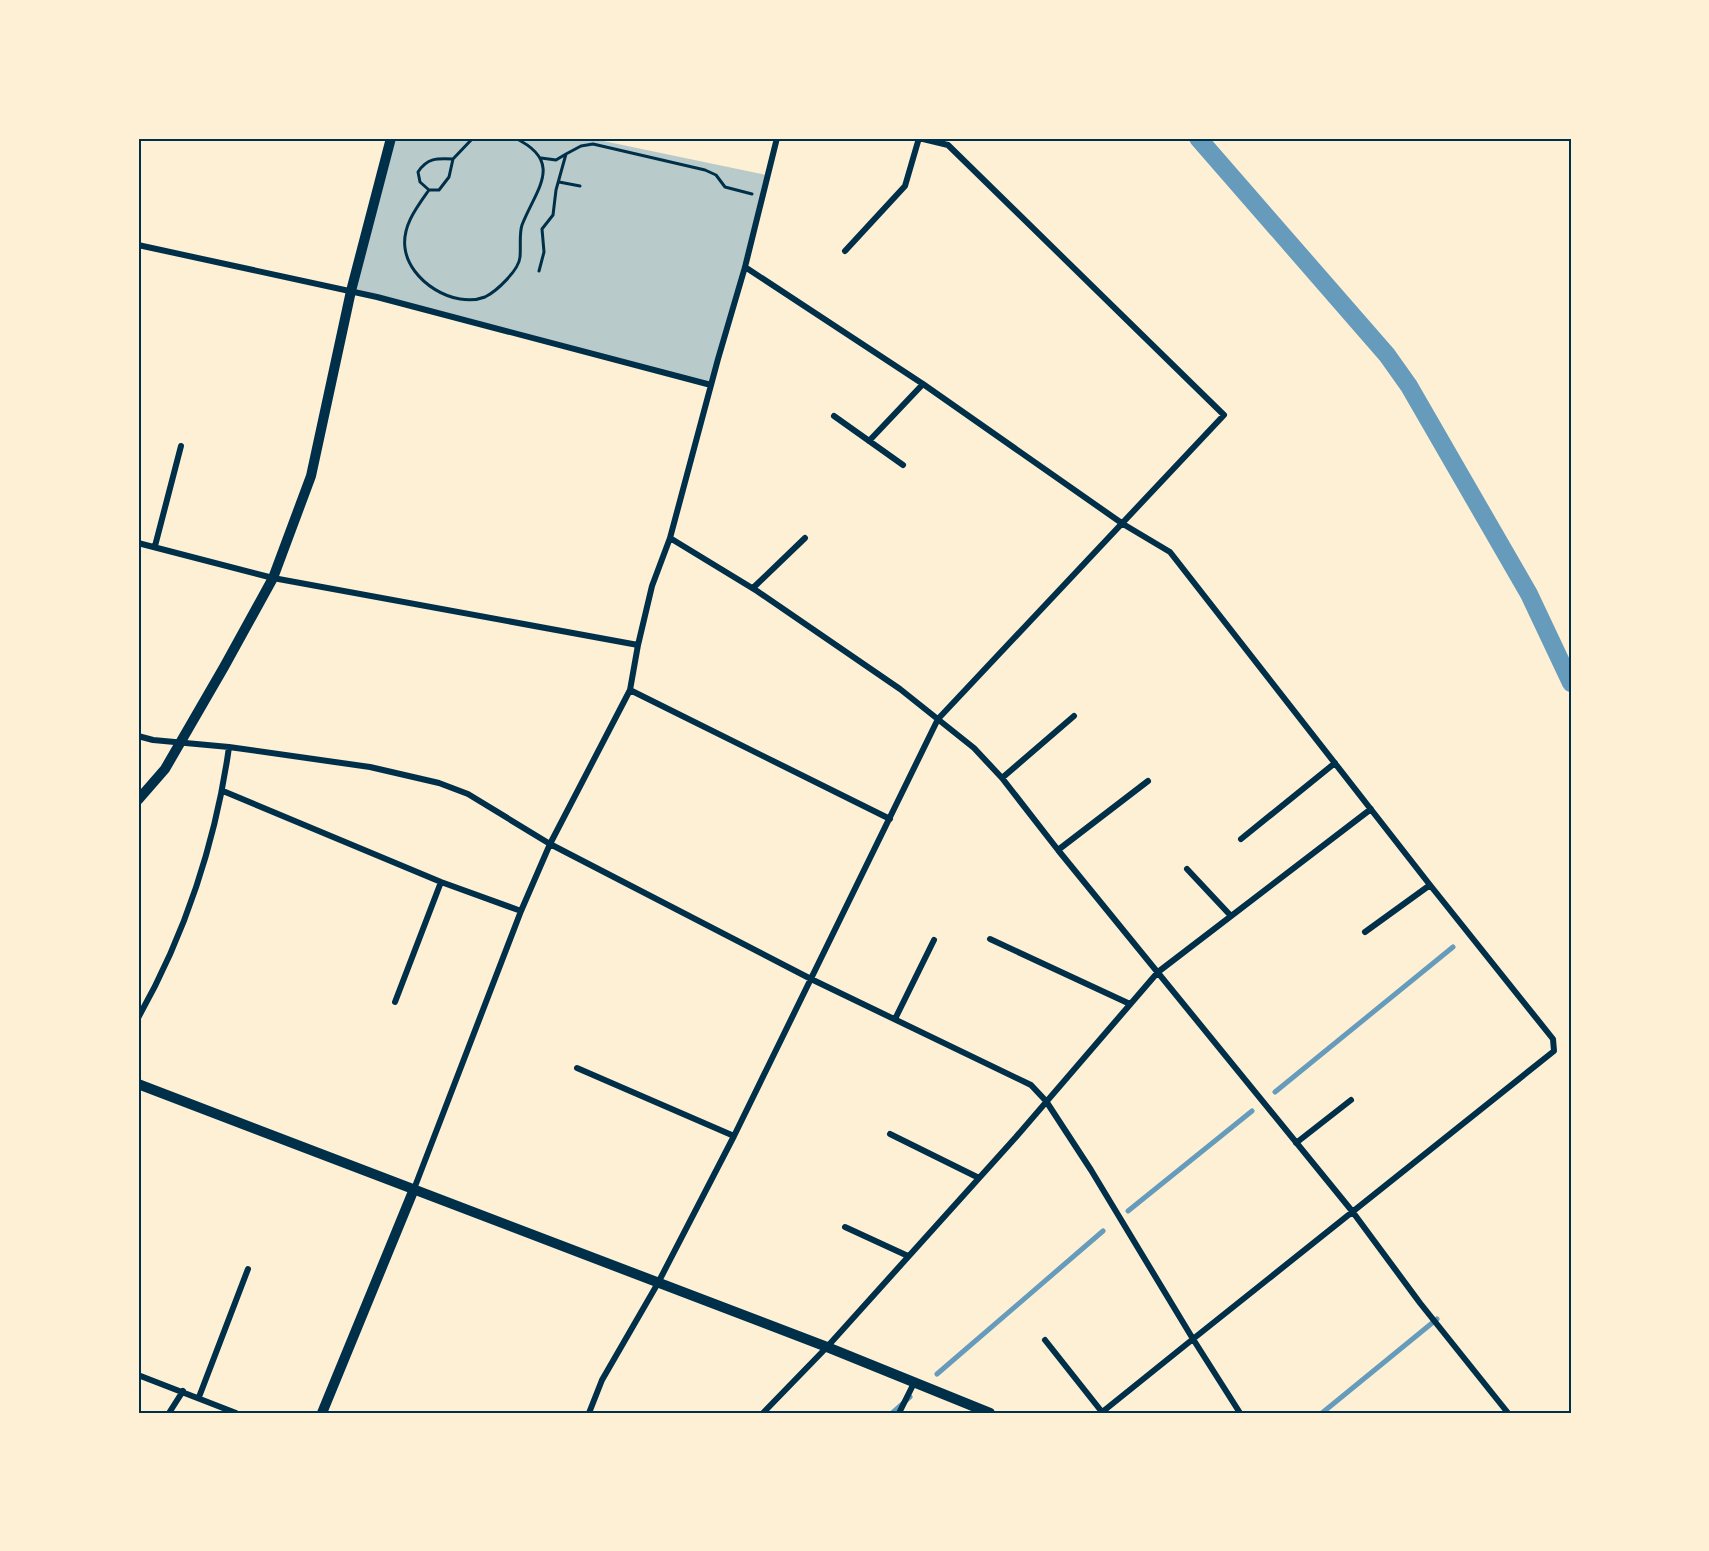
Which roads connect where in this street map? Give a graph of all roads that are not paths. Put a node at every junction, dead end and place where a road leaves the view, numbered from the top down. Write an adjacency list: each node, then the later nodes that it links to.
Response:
1 (391, 138): 7 (street)
2 (777, 138): 6 (street)
3 (925, 139): 5 (street); 14 (street)
4 (138, 245): 7 (street)
5 (845, 252)
6 (746, 267): 8 (street); 9 (street)
7 (351, 291): 9 (street); 19 (street)
8 (923, 384): 11 (street); 14 (street)
9 (711, 385): 15 (street)
10 (834, 416): 11 (street)
11 (869, 441): 13 (street)
12 (181, 446): 18 (street)
13 (903, 465)
14 (1123, 524): 24 (street); 28 (street)
15 (670, 538): 20 (street); 21 (street)
16 (806, 538): 20 (street)
17 (138, 543): 18 (street)
18 (155, 546): 19 (street)
19 (273, 578): 21 (street); 26 (street)
20 (753, 588): 24 (street)
21 (638, 645): 22 (street)
22 (630, 690): 34 (street); 36 (street)
23 (1074, 716): 29 (street)
24 (938, 719): 29 (street); 34 (street)
25 (138, 736): 26 (street)
26 (181, 741): 27 (street); 32 (street)
27 (229, 747): 31 (street); 36 (street)
28 (1335, 763): 33 (street); 35 (street)
29 (1002, 778): 37 (street)
30 (1148, 781): 37 (street)
31 (223, 791): 39 (street); 50 (street)
32 (138, 800)
33 (1371, 809): 40 (street); 42 (street)
34 (890, 819): 47 (street)
35 (1241, 839)
36 (550, 844): 41 (street); 47 (street)
37 (1058, 850): 46 (street)
38 (1187, 869): 42 (street)
39 (441, 882): 41 (street); 48 (street)
40 (1430, 885): 43 (street); 61 (street)
41 (521, 911): 60 (street)
42 (1231, 916): 46 (street)
43 (1365, 932)
44 (990, 939): 49 (street)
45 (934, 940): 51 (street)
46 (1158, 972): 49 (street); 58 (street)
47 (811, 979): 51 (street); 57 (street)
48 (394, 1002)
49 (1130, 1004): 55 (street)
50 (138, 1018)
51 (895, 1019): 55 (street)
52 (576, 1068): 57 (street)
53 (138, 1084): 60 (street)
54 (1351, 1100): 58 (street)
55 (1046, 1101): 59 (street); 66 (street)
56 (890, 1134): 59 (street)
57 (734, 1136): 65 (street)
58 (1296, 1143): 61 (street)
59 (979, 1178): 63 (street)
60 (414, 1189): 65 (street); 76 (street)
61 (1352, 1211): 66 (street); 82 (street)
62 (845, 1227): 63 (street)
63 (908, 1256): 68 (street)
64 (248, 1269): 72 (street)
65 (658, 1284): 68 (street); 77 (street)
66 (1193, 1339): 73 (street); 81 (street)
67 (1045, 1340): 73 (street)
68 (827, 1347): 70 (street); 78 (street)
69 (138, 1375): 71 (street)
70 (914, 1383): 79 (street); 80 (street)
71 (183, 1391): 72 (street); 74 (street)
72 (199, 1397): 75 (street)
73 (1102, 1412)
74 (169, 1413)
75 (236, 1413)
76 (322, 1413)
77 (589, 1413)
78 (763, 1413)
79 (899, 1413)
80 (990, 1413)
81 (1240, 1413)
82 (1509, 1413)

